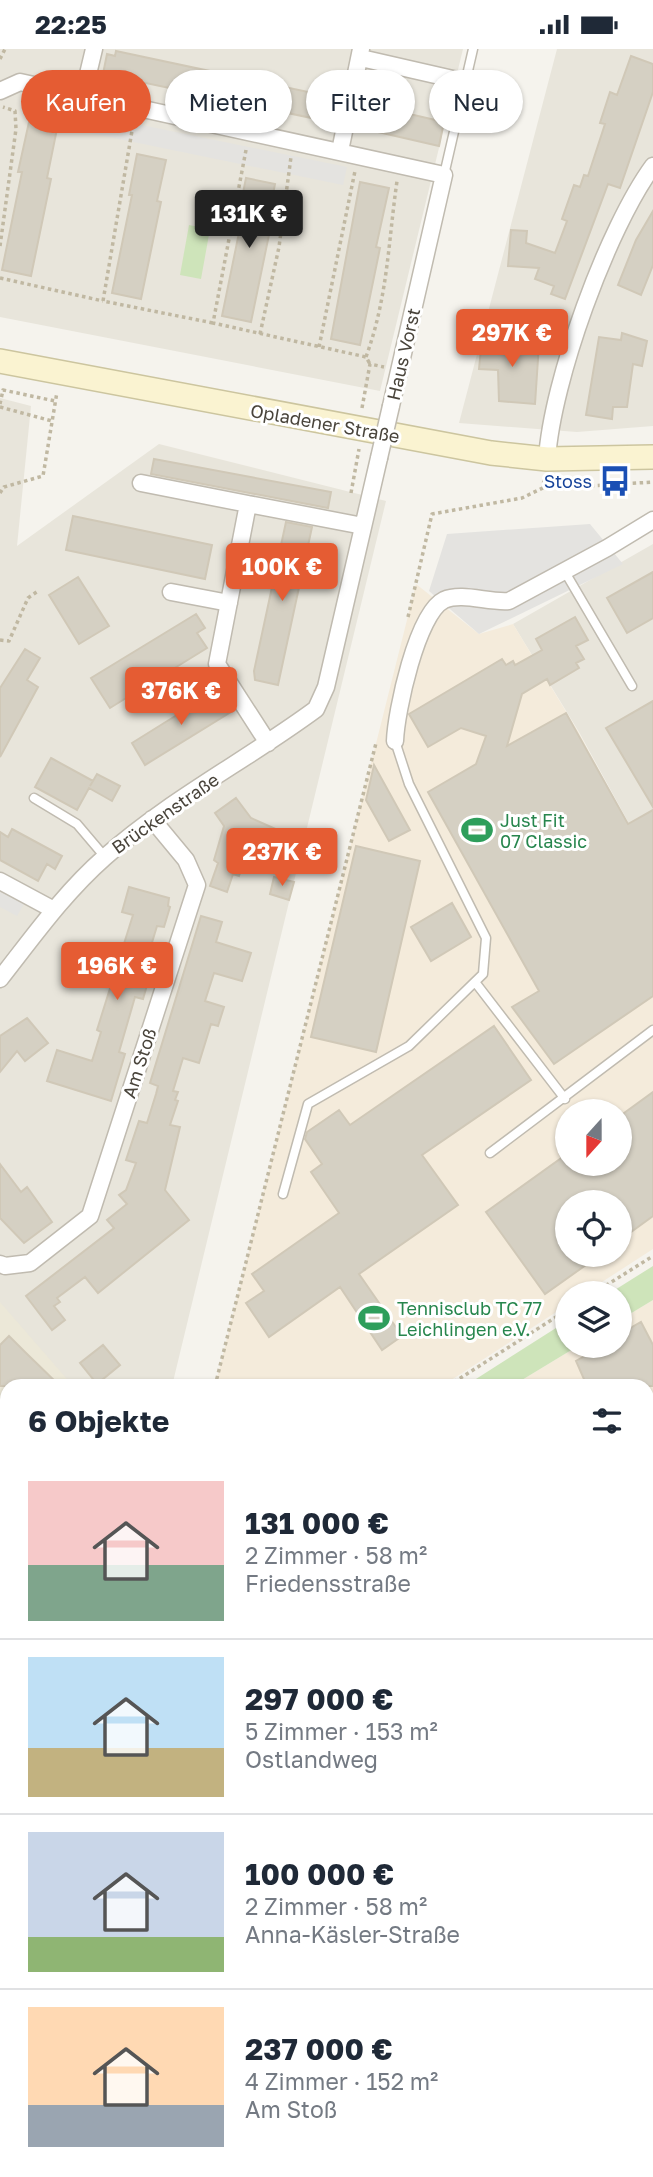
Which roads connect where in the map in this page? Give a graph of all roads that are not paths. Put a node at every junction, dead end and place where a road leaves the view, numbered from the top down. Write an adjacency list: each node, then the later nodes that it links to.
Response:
1 (94, 49): 4 (street)
2 (473, 49): 5 (lane, Haus Vorst)
3 (361, 53): 6 (street); 11 (street)
4 (89, 70)
5 (469, 70)
6 (429, 72)
7 (21, 82): 8 (street)
8 (0, 91)
9 (151, 109): 11 (street)
10 (454, 133): 13 (lane, Haus Vorst)
11 (340, 151): 13 (street)
12 (653, 166): 16 (street)
13 (444, 175): 20 (street, Haus Vorst, bridge)
14 (0, 361): 16 (main road, Opladener Straße)
15 (653, 457): 16 (main road, Opladener Straße)
16 (547, 459)
17 (141, 483): 18 (street)
18 (248, 504): 20 (street); 23 (street)
19 (653, 520): 21 (street)
20 (363, 526): 25 (street, Haus Vorst)
21 (565, 572): 24 (lane); 26 (street)
22 (171, 592): 23 (street)
23 (229, 603): 27 (street)
24 (632, 685)
25 (291, 728): 27 (street, Brückenstraße)
26 (395, 741): 34 (lane)
27 (268, 743): 29 (street, Brückenstraße)
28 (34, 798): 30 (lane)
29 (152, 819): 30 (street, Brückenstraße); 40 (street, Am Stoß)
30 (105, 857): 32 (street, Brückenstraße)
31 (0, 881): 32 (street)
32 (54, 910): 33 (street, Brückenstraße)
33 (0, 979)
34 (475, 982): 36 (lane); 39 (lane)
35 (653, 1030): 36 (lane)
36 (565, 1099)
37 (555, 1106): 38 (lane)
38 (490, 1153)
39 (283, 1194)
40 (0, 1264)

